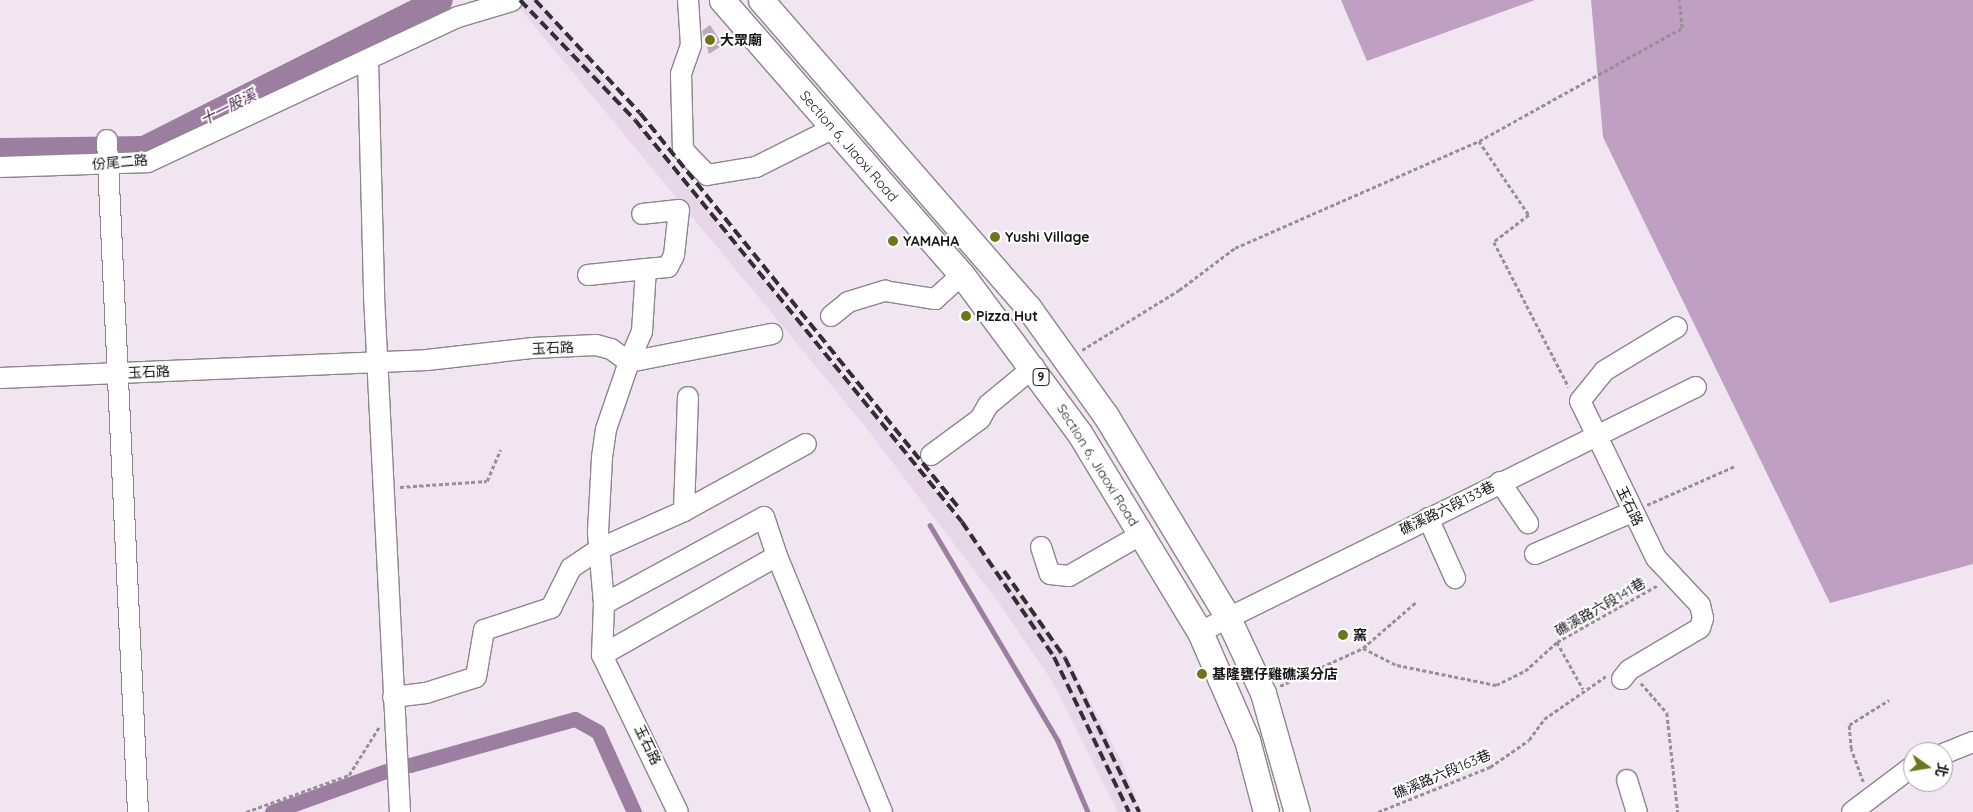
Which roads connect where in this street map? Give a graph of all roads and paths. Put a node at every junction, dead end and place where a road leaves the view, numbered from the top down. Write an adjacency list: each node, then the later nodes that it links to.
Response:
1 (688, 0): 7 (street)
2 (722, 0): 7 (main road, Section 6, Jiaoxi Road / 9)
3 (761, 0): 19 (main road, 9)
4 (1679, 0): 9 (path)
5 (512, 1): 6 (street, 份尾二路)
6 (368, 60): 10 (street, 份尾二路); 20 (street)
7 (834, 128): 15 (main road, Section 6, Jiaoxi Road / 9)
8 (107, 140): 10 (street)
9 (1479, 141): 19 (path); 27 (path)
10 (108, 164): 11 (street, 份尾二路); 23 (street)
11 (0, 167)
12 (642, 214): 13 (street)
13 (646, 269): 14 (street); 21 (street)
14 (588, 275)
15 (962, 276): 16 (street); 22 (main road, Section 6, Jiaoxi Road / 9)
16 (831, 316)
17 (1677, 326): 27 (street)
18 (772, 334): 21 (street)
19 (1067, 359): 48 (main road, 9)
20 (380, 361): 21 (street, 玉石路); 23 (street, 玉石路); 34 (street)
21 (629, 362): 41 (street, 玉石路)
22 (1034, 367): 31 (street); 39 (main road, Section 6, Jiaoxi Road / 9)
23 (116, 374): 24 (street, 玉石路); 64 (street)
24 (0, 378)
25 (1696, 387): 28 (street, 礁溪路六段133巷)
26 (688, 397): 35 (street)
27 (1580, 401): 28 (street, 玉石路)
28 (1597, 434): 33 (street, 礁溪路六段133巷); 36 (street, 玉石路)
29 (806, 444): 35 (street)
30 (500, 450): 34 (path)
31 (931, 455)
32 (1735, 466): 36 (path)
33 (1500, 482): 37 (street, 礁溪路六段133巷); 38 (street)
34 (384, 488): 56 (street)
35 (684, 511): 41 (street)
36 (1632, 512): 42 (street); 44 (street, 玉石路)
37 (1428, 518): 45 (street); 48 (street, 礁溪路六段133巷)
38 (1528, 523)
39 (1142, 534): 40 (street); 49 (main road, Section 6, Jiaoxi Road / 9)
40 (1041, 547)
41 (599, 549): 47 (street, 玉石路); 56 (street)
42 (1534, 554)
43 (777, 556): 47 (street); 52 (street); 68 (street)
44 (1674, 575): 50 (path, 礁溪路六段141巷); 53 (street, 玉石路)
45 (1455, 578)
46 (1416, 602): 51 (path)
47 (604, 604): 52 (street, 玉石路)
48 (1227, 616): 49 (street, 礁溪路六段133巷); 55 (main road, 9)
49 (1200, 632): 69 (main road, Section 6, Jiaoxi Road / 9)
50 (1557, 642): 51 (path, 礁溪路六段141巷); 54 (path)
51 (1363, 648): 55 (path)
52 (602, 655): 67 (street, 玉石路)
53 (1622, 679): 54 (path, 礁溪路六段163巷); 73 (path)
54 (1583, 689): 71 (path, 礁溪路六段163巷)
55 (1263, 693): 70 (main road, 9)
56 (393, 697): 58 (street)
57 (1889, 700): 63 (path)
58 (395, 719): 65 (path); 66 (street)
59 (1973, 742): 60 (street)
60 (1953, 750)
61 (1903, 773): 63 (street)
62 (1628, 780): 72 (street)
63 (1870, 797): 74 (street)
64 (138, 812)
65 (246, 812)
66 (400, 812)
67 (678, 812)
68 (882, 812)
69 (1266, 812)
70 (1297, 812)
71 (1378, 812)
72 (1637, 812)
73 (1678, 812)
74 (1852, 812)

